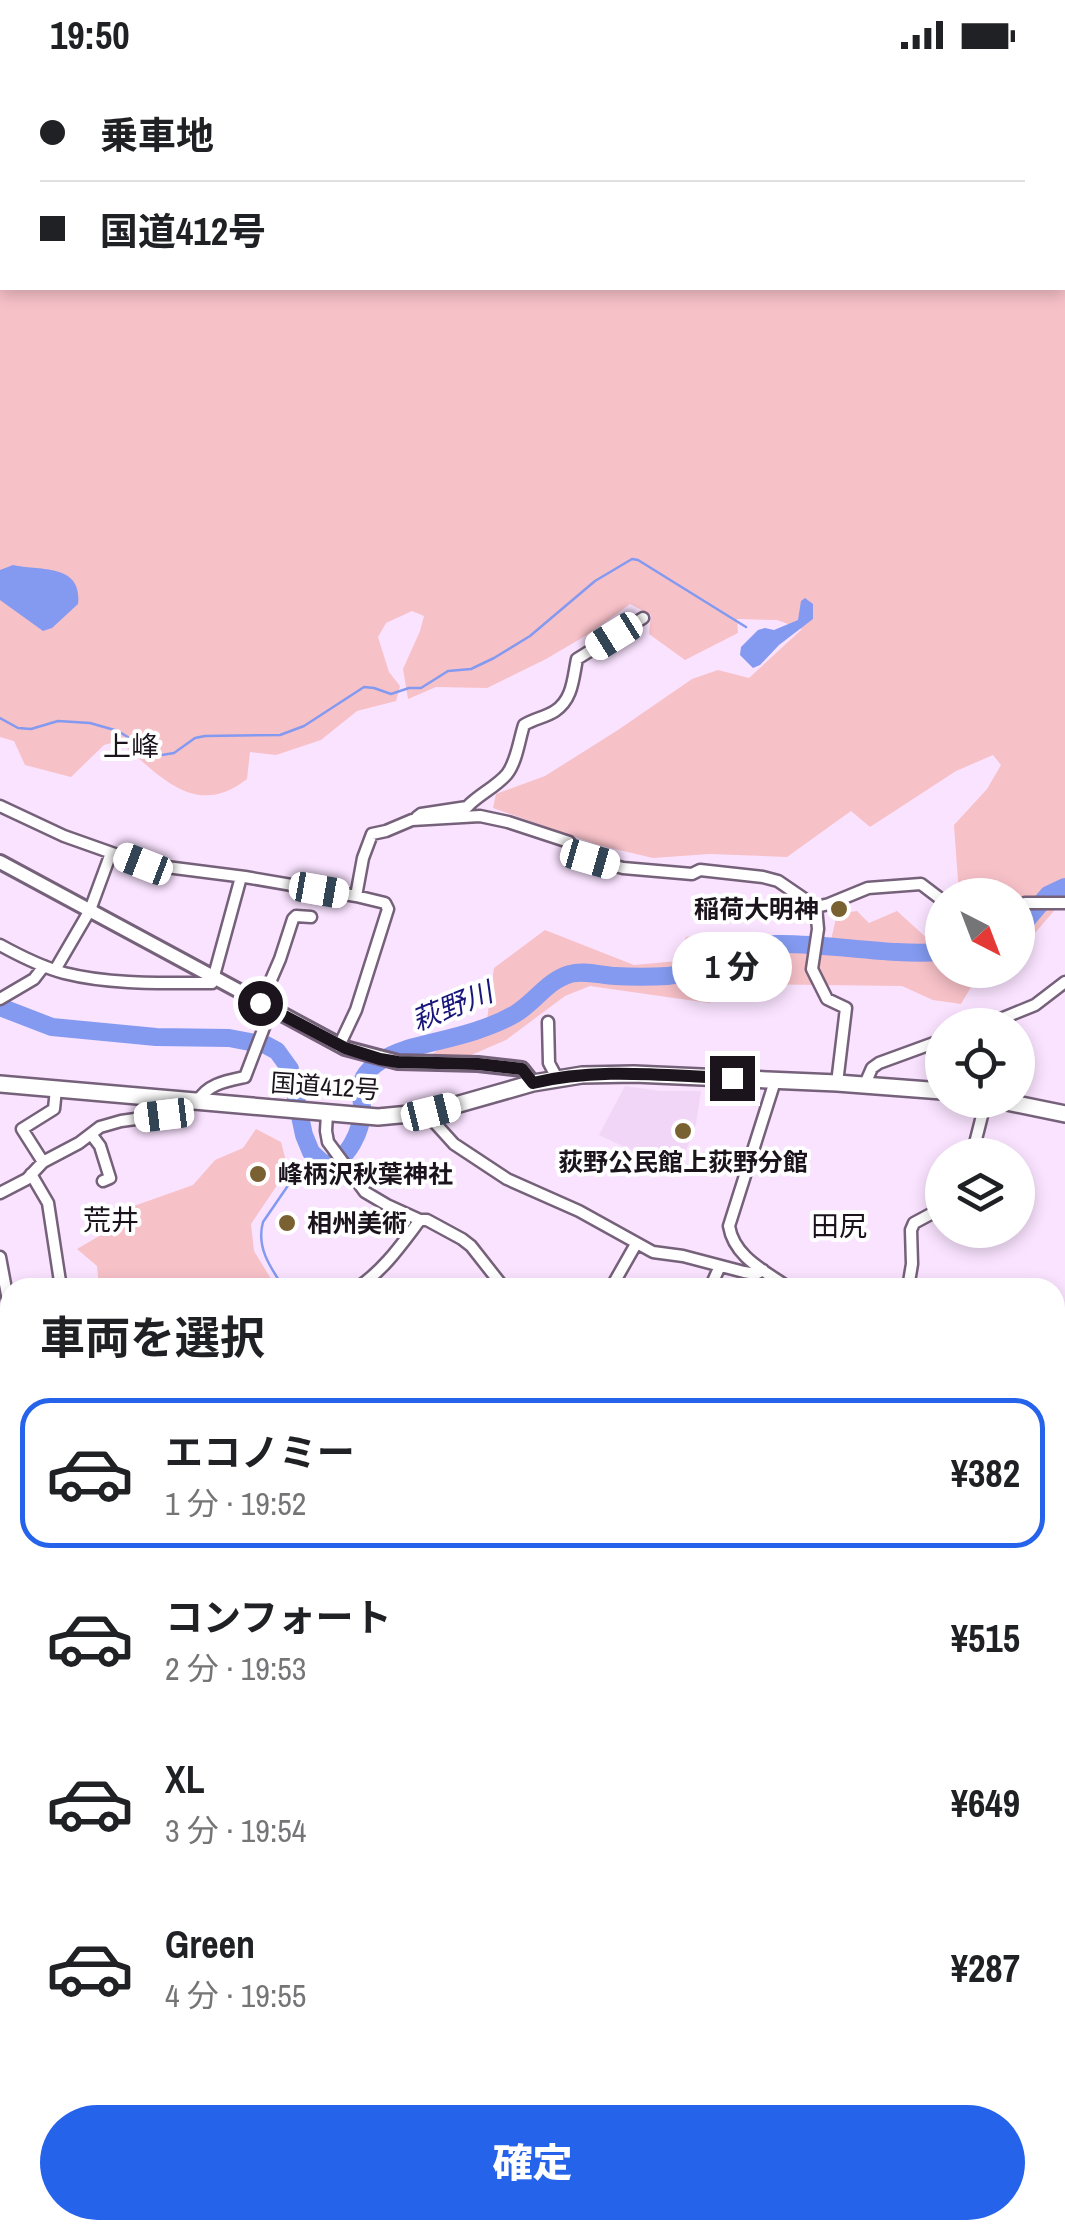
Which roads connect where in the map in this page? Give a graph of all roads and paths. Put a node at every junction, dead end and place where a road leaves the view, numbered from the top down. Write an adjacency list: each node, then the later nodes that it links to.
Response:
1 (644, 618): 3 (street)
2 (0, 806): 4 (street)
3 (412, 820): 8 (street); 11 (street)
4 (111, 854): 6 (street); 12 (street)
5 (0, 862): 12 (street)
6 (240, 877): 8 (street); 16 (street)
7 (925, 887): 11 (street)
8 (356, 896): 22 (street)
9 (1062, 903): 10 (street)
10 (1035, 904)
11 (816, 907): 27 (street)
12 (90, 910): 15 (street); 16 (street)
13 (311, 917): 19 (street)
14 (0, 945): 15 (street)
15 (50, 968): 16 (street); 18 (street)
16 (214, 978): 19 (street)
17 (1065, 982): 20 (street)
18 (0, 1000)
19 (266, 1006): 22 (street); 32 (street)
20 (1029, 1008)
21 (548, 1022): 24 (street)
22 (339, 1046): 26 (street)
23 (925, 1046): 29 (street)
24 (556, 1078): 25 (highway, 国道412号); 26 (highway, 国道412号)
25 (776, 1081): 27 (highway, 国道412号); 46 (street)
26 (533, 1083): 35 (highway, 国道412号)
27 (837, 1083): 29 (highway, 国道412号)
28 (0, 1084): 30 (highway, 国道412号)
29 (865, 1084): 31 (highway, 国道412号)
30 (56, 1089): 32 (highway, 国道412号); 38 (street)
31 (925, 1089)
32 (192, 1102): 34 (highway, 国道412号); 37 (street)
33 (1035, 1108): 36 (highway)
34 (320, 1112): 35 (highway, 国道412号); 43 (street)
35 (431, 1112): 44 (street)
36 (1065, 1114)
37 (91, 1134): 38 (street); 40 (street)
38 (43, 1162): 39 (street)
39 (31, 1174): 41 (street); 47 (street)
40 (111, 1178)
41 (0, 1193)
42 (925, 1217): 53 (street)
43 (420, 1220): 48 (street); 49 (street)
44 (636, 1244): 45 (street); 50 (street)
45 (720, 1266): 46 (street); 51 (street)
46 (763, 1270): 52 (street)
47 (59, 1278)
48 (371, 1278)
49 (496, 1278)
50 (617, 1278)
51 (715, 1278)
52 (774, 1278)
53 (910, 1278)

